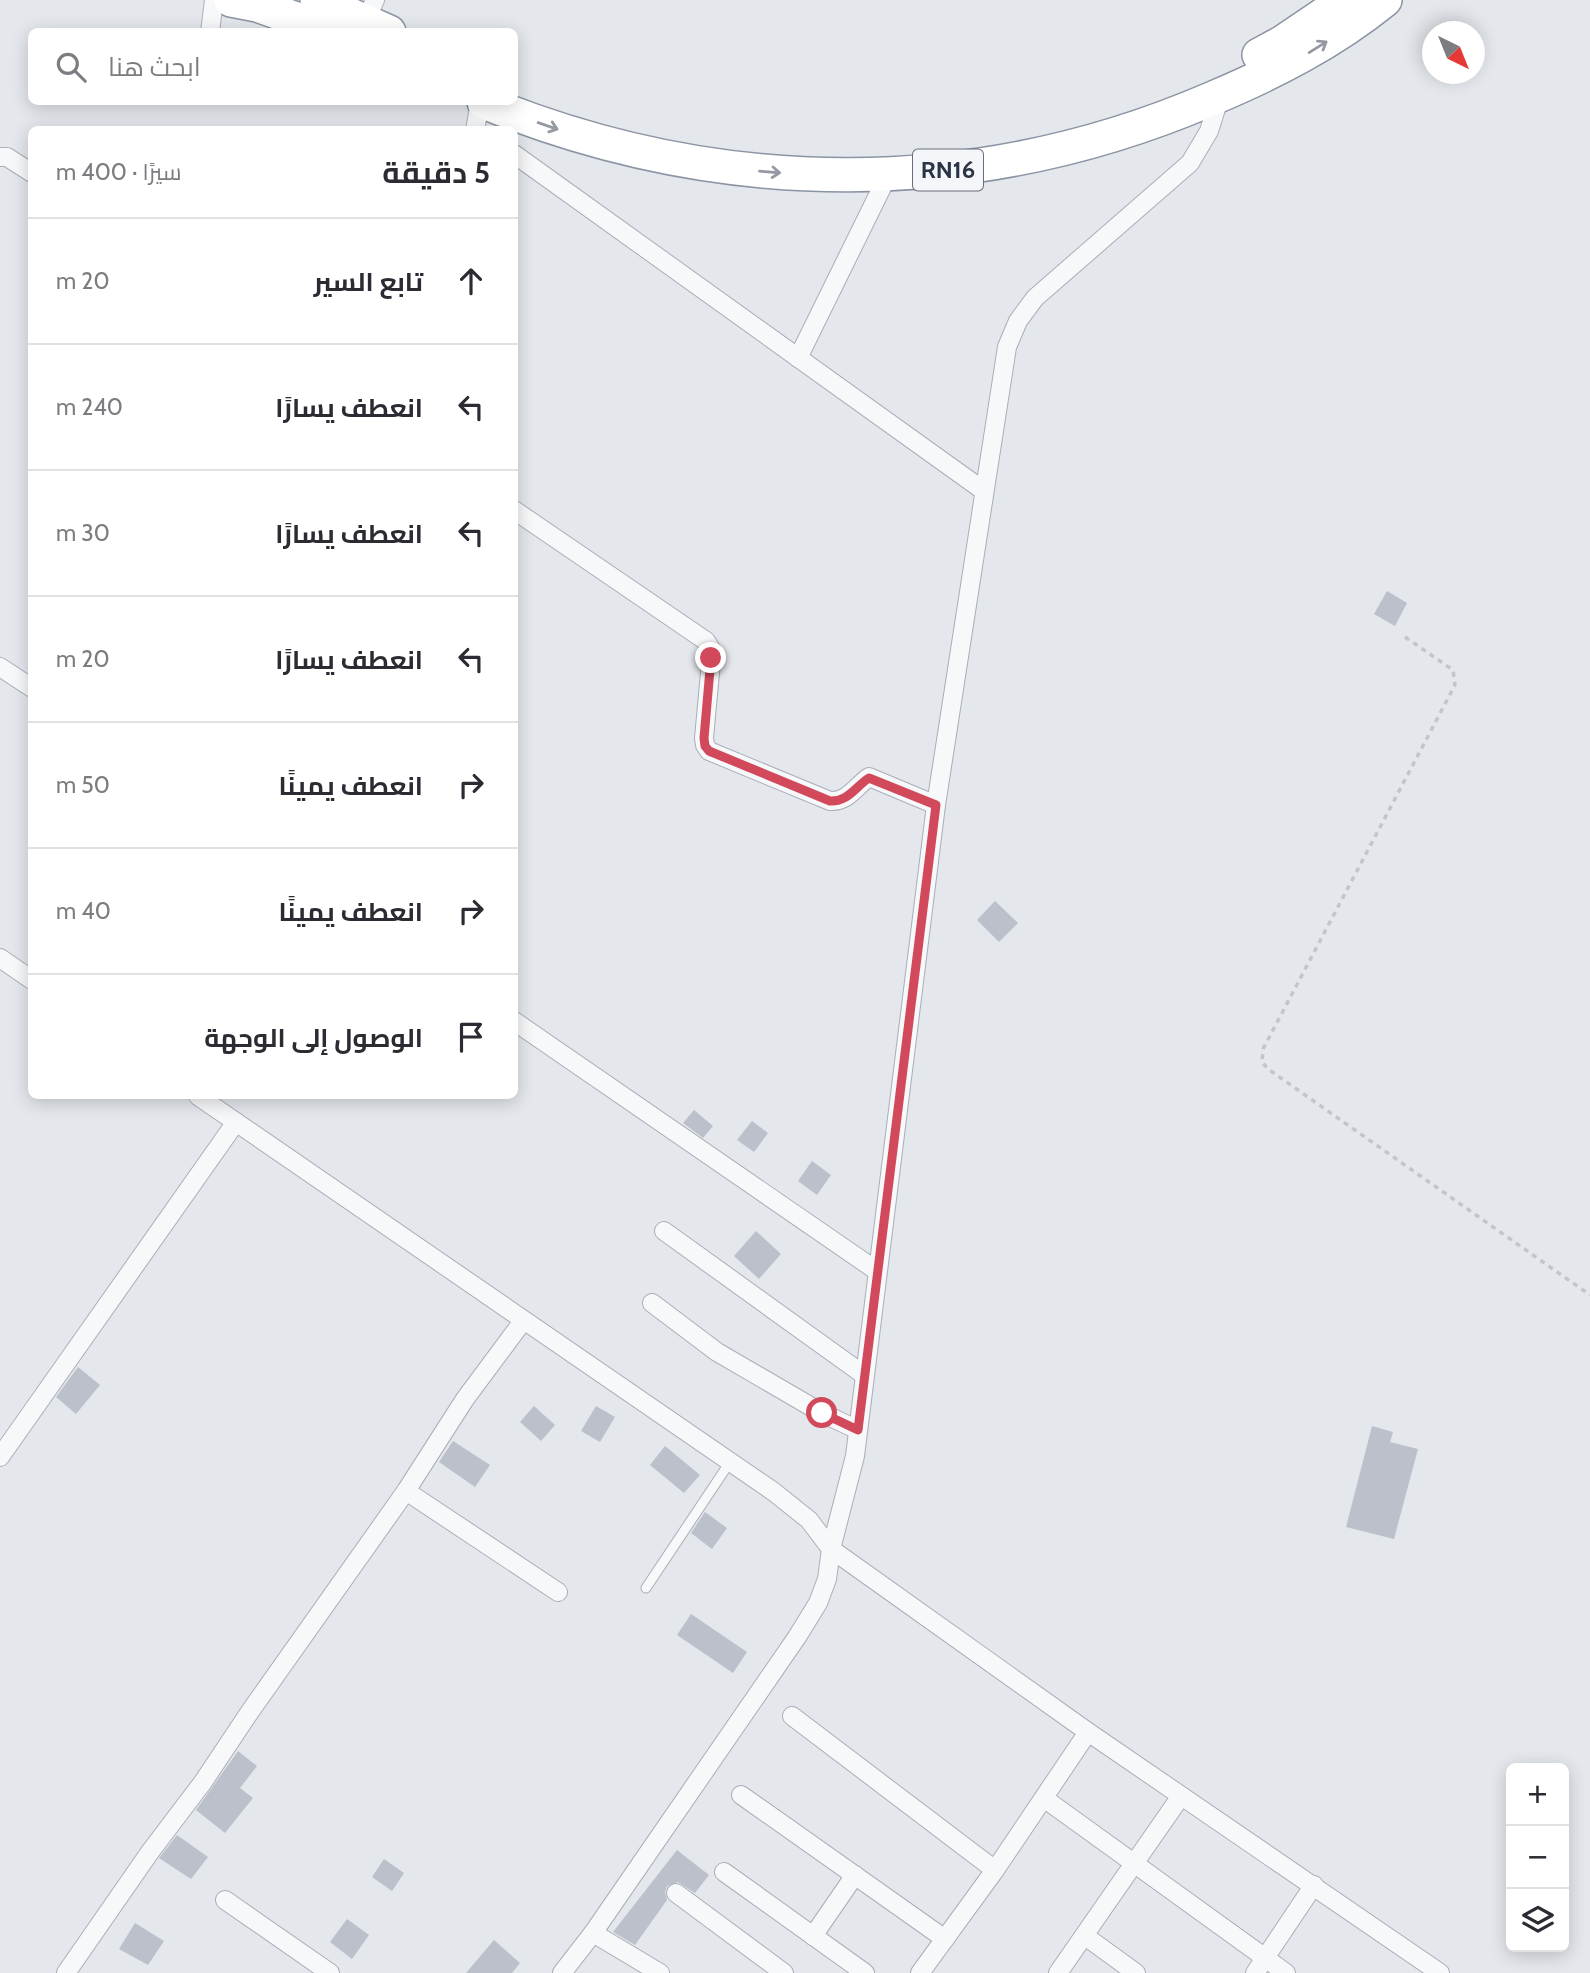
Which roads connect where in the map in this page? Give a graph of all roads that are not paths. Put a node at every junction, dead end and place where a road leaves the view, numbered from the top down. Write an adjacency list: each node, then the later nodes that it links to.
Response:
1 (214, 0): 7 (street)
2 (232, 0): 8 (highway)
3 (317, 0): 6 (highway)
4 (1345, 0): 9 (highway, RN16)
5 (1385, 0): 10 (highway, RN16, one-way to 5)
6 (377, 17)
7 (210, 28)
8 (323, 28)
9 (518, 91)
10 (1220, 96): 15 (highway, RN16); 17 (street)
11 (479, 118): 15 (highway, RN16, one-way to 15)
12 (0, 157): 14 (street)
13 (518, 157): 16 (street)
14 (28, 171)
15 (888, 175): 16 (street)
16 (798, 358): 17 (street)
17 (984, 491): 21 (street)
18 (518, 513): 21 (street)
19 (0, 667): 20 (street)
20 (28, 685)
21 (936, 805): 28 (street)
22 (0, 958): 23 (street)
23 (28, 977)
24 (518, 1024): 28 (street)
25 (202, 1099): 26 (street)
26 (236, 1122): 30 (street); 33 (street)
27 (664, 1231): 31 (street)
28 (877, 1271): 31 (street)
29 (652, 1303): 32 (street)
30 (523, 1321): 34 (street); 35 (street)
31 (864, 1376): 32 (street)
32 (858, 1430): 36 (street)
33 (0, 1457)
34 (731, 1461): 36 (street); 37 (lane)
35 (406, 1491): 38 (street); 57 (street)
36 (831, 1549): 40 (street); 51 (street)
37 (646, 1588)
38 (558, 1592)
39 (792, 1716): 45 (street)
40 (1088, 1732): 42 (street); 43 (street)
41 (741, 1795): 47 (street)
42 (1181, 1796): 44 (street); 48 (street)
43 (1045, 1798): 44 (street); 45 (street)
44 (1134, 1865): 53 (street); 55 (street)
45 (995, 1870): 54 (street)
46 (724, 1872): 52 (street)
47 (855, 1875): 52 (street); 54 (street)
48 (1314, 1885): 55 (street); 67 (street)
49 (676, 1893): 61 (street)
50 (225, 1900): 58 (street)
51 (593, 1933): 59 (street); 60 (street)
52 (813, 1936): 62 (street)
53 (1085, 1936): 63 (street); 64 (street)
54 (945, 1939): 56 (street)
55 (1266, 1958): 65 (street); 66 (street)
56 (930, 1970)
57 (73, 1971)
58 (330, 1973)
59 (562, 1973)
60 (660, 1973)
61 (784, 1973)
62 (865, 1973)
63 (1058, 1973)
64 (1136, 1973)
65 (1255, 1973)
66 (1286, 1973)
67 (1440, 1973)

